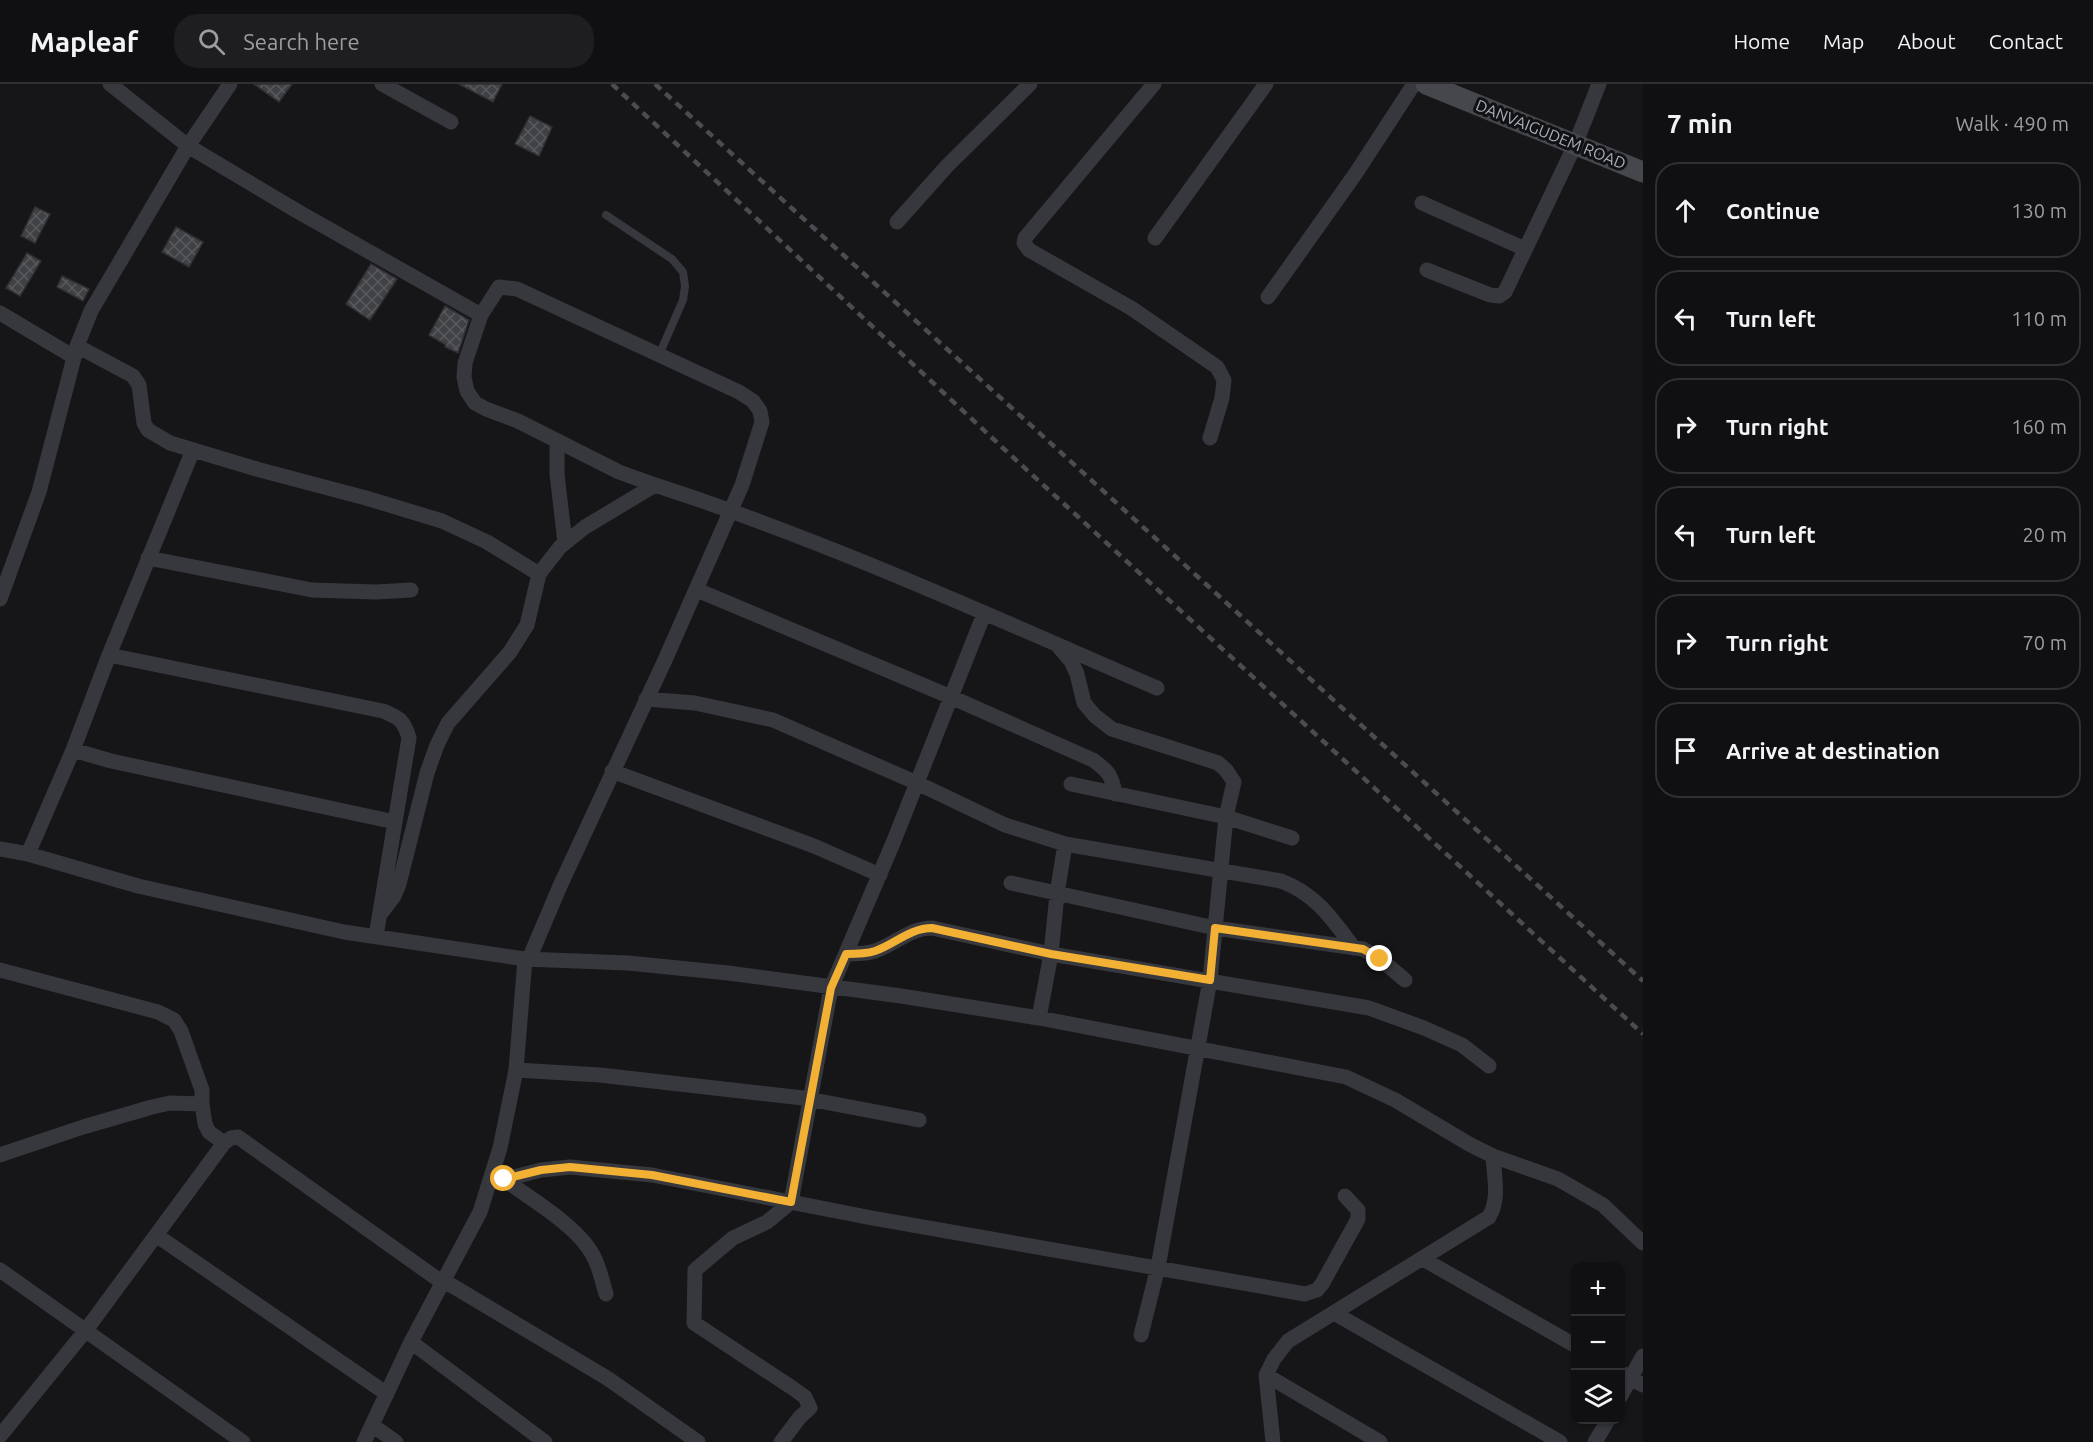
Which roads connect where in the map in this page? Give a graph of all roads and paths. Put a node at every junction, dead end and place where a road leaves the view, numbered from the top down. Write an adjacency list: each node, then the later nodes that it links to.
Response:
1 (110, 84): 13 (street)
2 (230, 84): 13 (street)
3 (382, 84): 11 (street)
4 (1030, 84): 17 (street)
5 (1154, 84): 26 (street)
6 (1266, 84): 18 (street)
7 (1414, 84): 21 (street)
8 (1426, 84): 10 (street, DANVAIGUDEM ROAD)
9 (1599, 84): 12 (street)
10 (1463, 91): 12 (street, DANVAIGUDEM ROAD)
11 (451, 122)
12 (1575, 145): 14 (street, DANVAIGUDEM ROAD); 19 (street)
13 (188, 146): 23 (street); 24 (street)
14 (1643, 172)
15 (1422, 203): 19 (street)
16 (606, 215): 25 (lane)
17 (897, 222)
18 (1155, 238)
19 (1525, 249): 20 (street)
20 (1427, 270)
21 (1268, 297)
22 (0, 313): 24 (street)
23 (481, 315): 25 (street); 27 (street)
24 (75, 351): 28 (street); 36 (street)
25 (659, 355): 30 (street)
26 (1210, 438)
27 (557, 442): 29 (street); 31 (street)
28 (192, 450): 32 (street); 33 (street)
29 (655, 485): 30 (street); 31 (street)
30 (732, 510): 35 (street); 37 (street)
31 (565, 543): 33 (street)
32 (148, 558): 34 (street); 39 (street)
33 (539, 574): 58 (street)
34 (411, 590)
35 (697, 590): 41 (street); 42 (street)
36 (0, 599)
37 (984, 614): 38 (street); 41 (street)
38 (1057, 645): 40 (street); 48 (street)
39 (109, 655): 43 (street); 49 (street)
40 (1157, 688)
41 (951, 697): 45 (street); 47 (street)
42 (646, 699): 44 (street); 45 (street)
43 (73, 750): 49 (street); 53 (street)
44 (612, 771): 55 (street); 64 (street)
45 (917, 783): 51 (street); 55 (street)
46 (1071, 784): 47 (street)
47 (1115, 794): 48 (street)
48 (1226, 817): 50 (street); 54 (street)
49 (396, 822): 58 (street)
50 (1292, 838)
51 (1065, 844): 54 (street); 57 (street)
52 (0, 849): 53 (street)
53 (28, 854): 60 (street)
54 (1220, 870): 59 (street); 61 (street)
55 (880, 875): 62 (street)
56 (1011, 883): 57 (street)
57 (1057, 894): 59 (street); 63 (street)
58 (382, 912): 60 (street)
59 (1215, 928): 61 (street); 66 (street)
60 (376, 936): 64 (street)
61 (1354, 948): 67 (street)
62 (846, 954): 63 (street); 68 (street)
63 (1051, 954): 66 (street); 69 (street)
64 (527, 959): 68 (street); 72 (street)
65 (0, 970): 74 (street)
66 (1210, 980): 70 (street); 71 (street)
67 (1405, 980)
68 (831, 988): 69 (street); 73 (street)
69 (1039, 1018): 70 (street)
70 (1198, 1048): 78 (street); 85 (street)
71 (1489, 1066)
72 (516, 1070): 73 (street); 79 (street)
73 (810, 1099): 75 (street); 81 (street)
74 (202, 1104): 76 (street); 77 (street)
75 (919, 1120)
76 (224, 1143): 82 (street); 87 (street)
77 (0, 1155)
78 (1493, 1156): 83 (street); 84 (street)
79 (496, 1181): 81 (street); 87 (street); 88 (street)
80 (1345, 1196): 85 (street)
81 (791, 1202): 85 (street); 106 (street)
82 (156, 1235): 90 (street); 97 (street)
83 (1643, 1243)
84 (1423, 1259): 89 (street); 93 (street)
85 (1158, 1267): 91 (street)
86 (0, 1270): 90 (street)
87 (443, 1283): 92 (street); 105 (street)
88 (606, 1294)
89 (1334, 1313): 95 (street); 109 (street)
90 (86, 1330): 100 (street); 101 (street)
91 (1141, 1335)
92 (411, 1342): 97 (street); 104 (street)
93 (1571, 1344)
94 (1643, 1356): 96 (street)
95 (1266, 1375): 107 (street); 108 (street)
96 (1632, 1378)
97 (387, 1394): 99 (street)
98 (1605, 1424): 110 (street)
99 (372, 1425): 102 (street); 103 (street)
100 (0, 1436)
101 (243, 1442)
102 (364, 1442)
103 (396, 1442)
104 (546, 1442)
105 (698, 1442)
106 (781, 1442)
107 (1274, 1442)
108 (1380, 1442)
109 (1560, 1442)
110 (1595, 1442)

